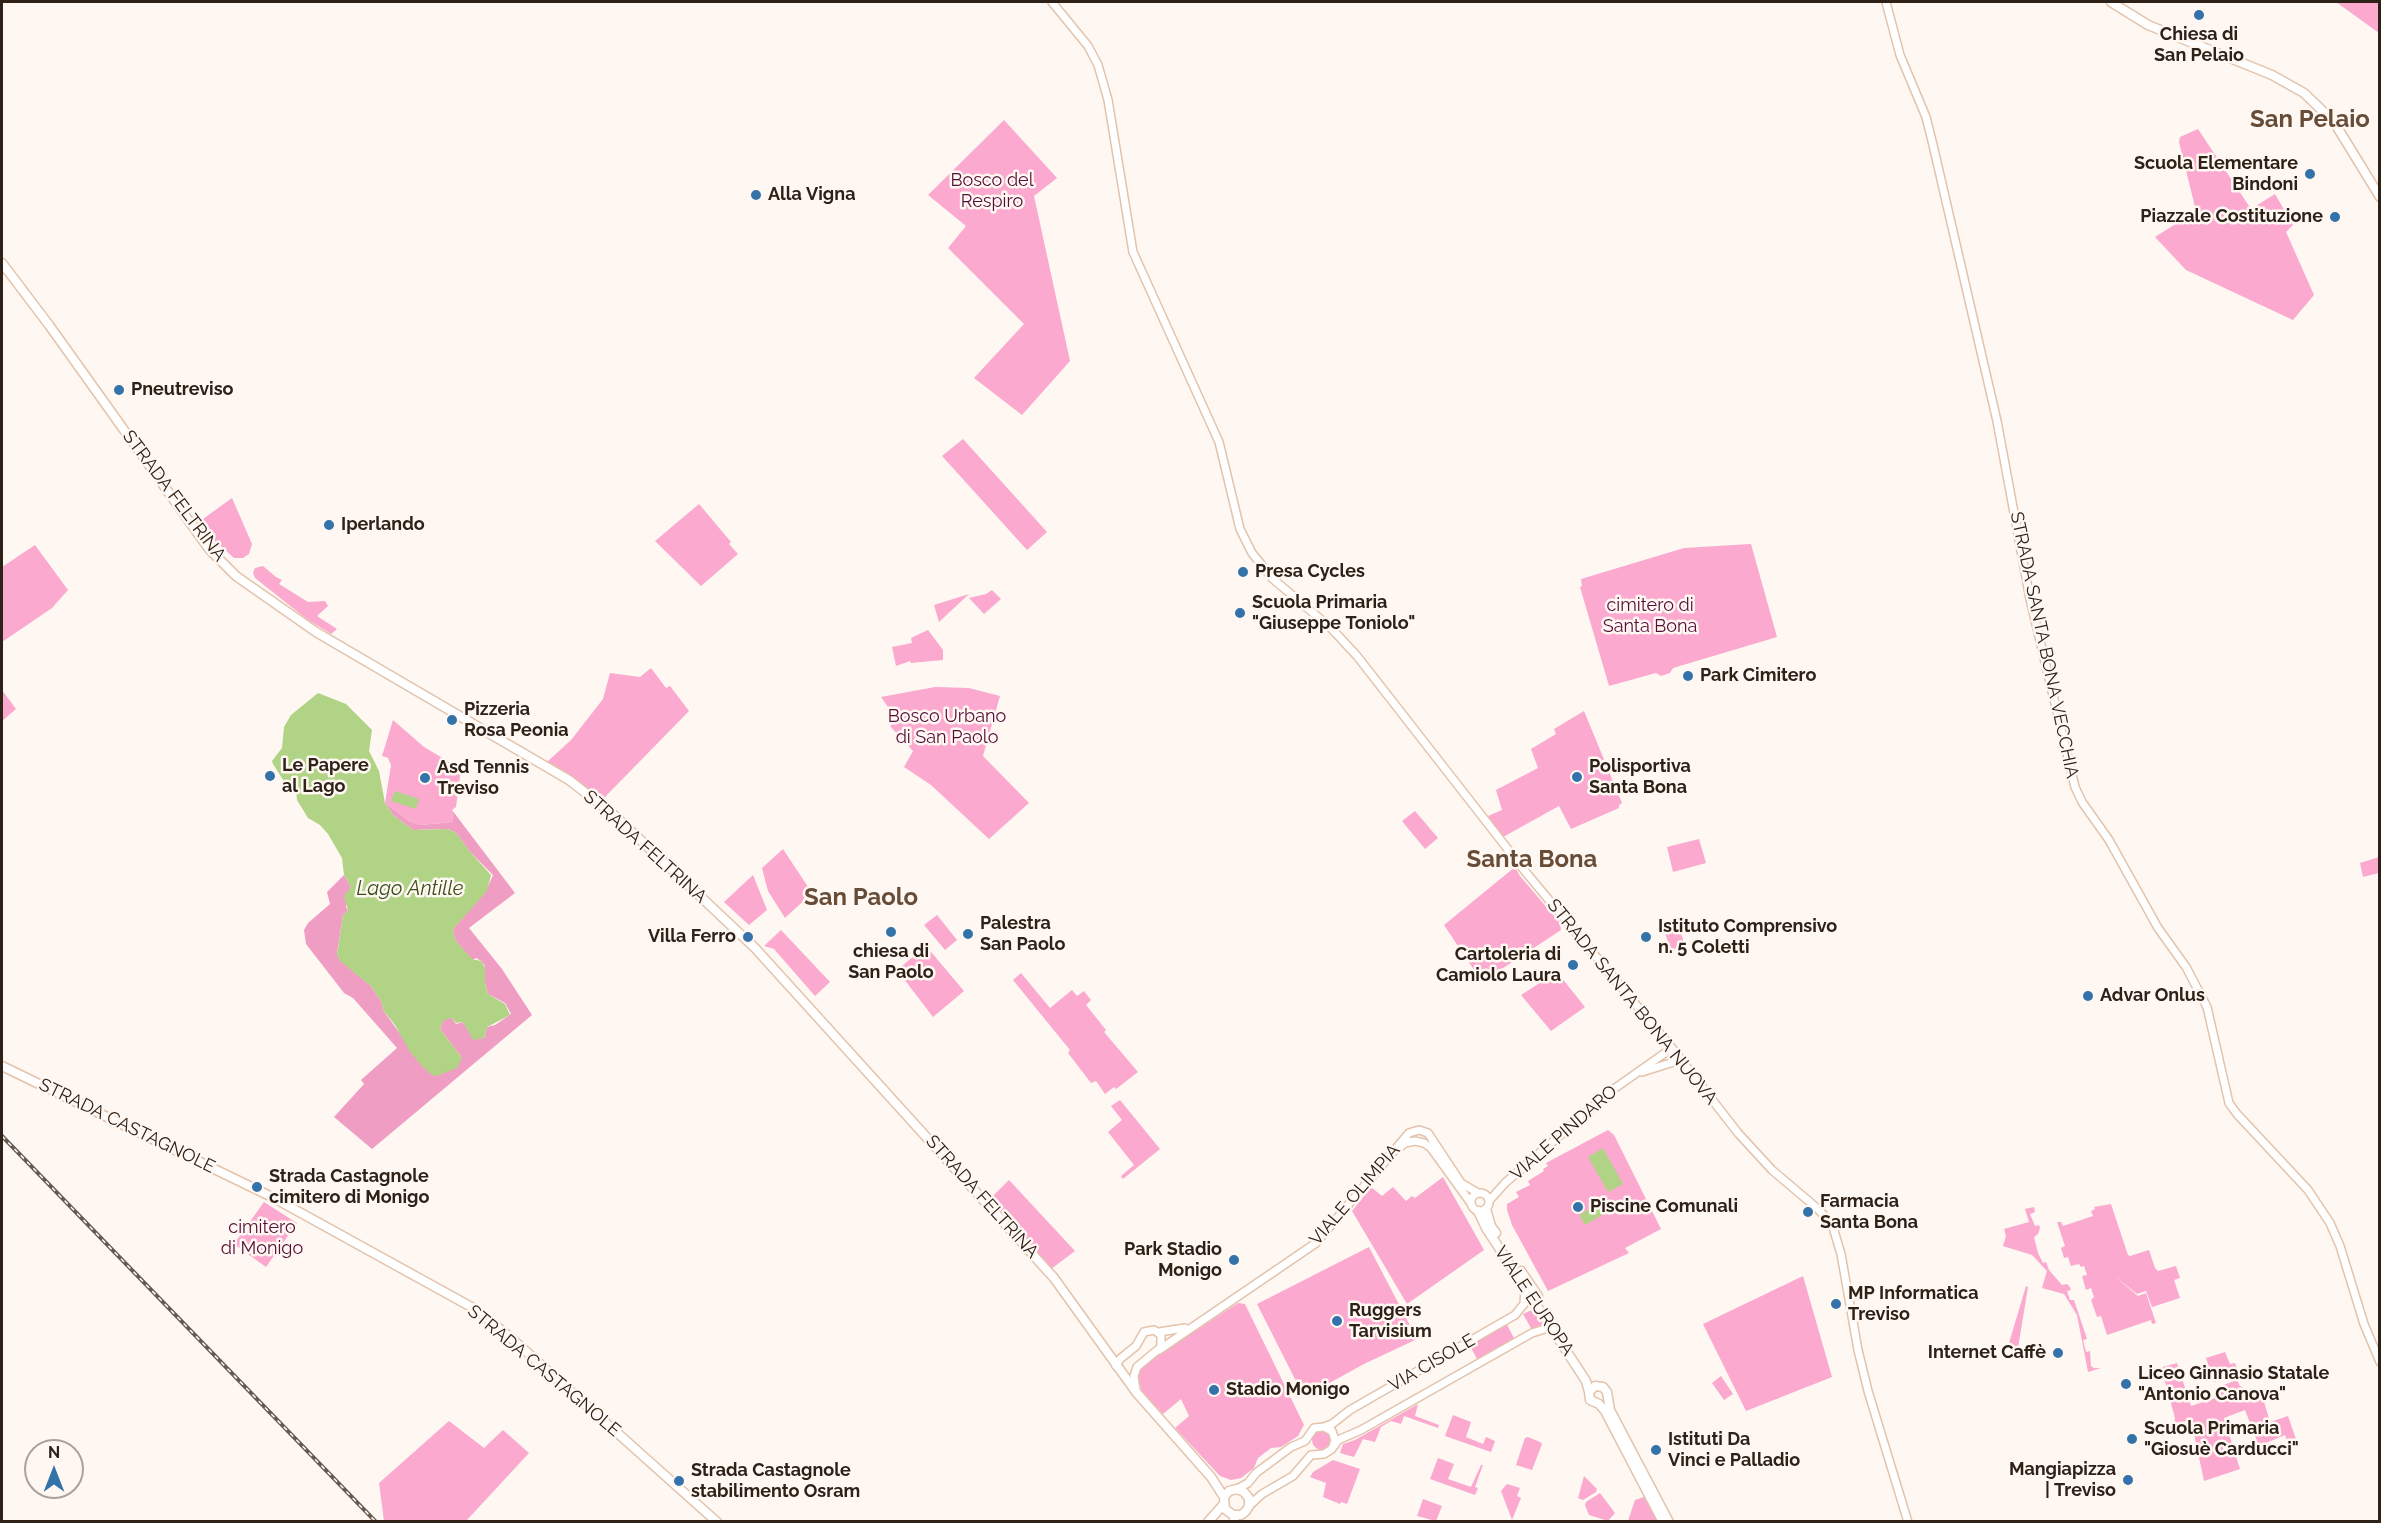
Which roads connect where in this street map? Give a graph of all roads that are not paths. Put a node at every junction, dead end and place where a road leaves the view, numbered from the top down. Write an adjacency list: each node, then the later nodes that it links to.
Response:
1 (1052, 2): 6 (street, STRADA SANTA BONA NUOVA)
2 (1886, 2): 27 (street, STRADA SANTA BONA VECCHIA)
3 (2111, 2): 4 (main road)
4 (2379, 197)
5 (2, 263): 24 (main road, STRADA FELTRINA)
6 (1661, 1035): 7 (street, STRADA SANTA BONA NUOVA); 8 (street)
7 (1673, 1050): 8 (street, VIALE PINDARO); 9 (street, STRADA SANTA BONA NUOVA); 11 (street, VIALE PINDARO)
8 (1659, 1056): 12 (street, VIALE PINDARO)
9 (1680, 1060): 11 (street, VIALE PINDARO); 46 (street, STRADA SANTA BONA NUOVA)
10 (2, 1066): 42 (main road, STRADA CASTAGNOLE)
11 (1647, 1070): 12 (street, VIALE PINDARO)
12 (1627, 1079): 15 (street, VIALE PINDARO)
13 (1428, 1133): 14 (street, VIALE OLIMPIA); 16 (street, VIALE EUROPA)
14 (1395, 1150): 17 (street, VIALE EUROPA); 20 (street, VIALE OLIMPIA)
15 (1501, 1187): 16 (street, VIALE PINDARO); 18 (street, VIALE PINDARO)
16 (1481, 1193): 17 (street); 18 (street, VIALE EUROPA)
17 (1470, 1202): 18 (street, VIALE EUROPA)
18 (1484, 1207): 19 (main road, VIALE EUROPA); 29 (main road, VIALE EUROPA)
19 (1525, 1288): 21 (main road, VIALE EUROPA); 34 (street, VIA CISOLE)
20 (1193, 1326): 22 (street, VIALE OLIMPIA); 25 (street, VIALE OLIMPIA)
21 (1554, 1330): 31 (main road, VIALE EUROPA); 36 (street, VIA CISOLE)
22 (1159, 1332): 23 (street); 25 (street)
23 (1139, 1341): 25 (street); 26 (street)
24 (1105, 1350): 26 (street); 28 (main road, STRADA FELTRINA)
25 (1156, 1351): 30 (street, VIALE OLIMPIA)
26 (1126, 1353): 28 (street)
27 (2379, 1362)
28 (1116, 1366): 30 (main road, STRADA FELTRINA)
29 (1597, 1386): 31 (main road); 32 (main road, VIALE EUROPA)
30 (1136, 1392): 38 (main road, STRADA FELTRINA)
31 (1589, 1392): 33 (main road, VIALE EUROPA)
32 (1607, 1397): 33 (main road); 45 (main road, VIALE EUROPA)
33 (1599, 1404): 44 (main road, VIALE EUROPA)
34 (1324, 1427): 35 (street, VIA CISOLE); 36 (street)
35 (1308, 1435): 37 (street); 39 (street, VIA CISOLE)
36 (1335, 1445): 37 (street, VIA CISOLE)
37 (1316, 1453): 41 (street, VIA CISOLE)
38 (1211, 1477): 39 (main road, STRADA FELTRINA); 40 (main road, STRADA FELTRINA)
39 (1234, 1489): 40 (main road); 41 (main road, STRADA FELTRINA)
40 (1229, 1510): 41 (main road); 43 (main road)
41 (1246, 1513)
42 (717, 1521)
43 (1209, 1521)
44 (1663, 1521)
45 (1669, 1521)
46 (1908, 1521)

